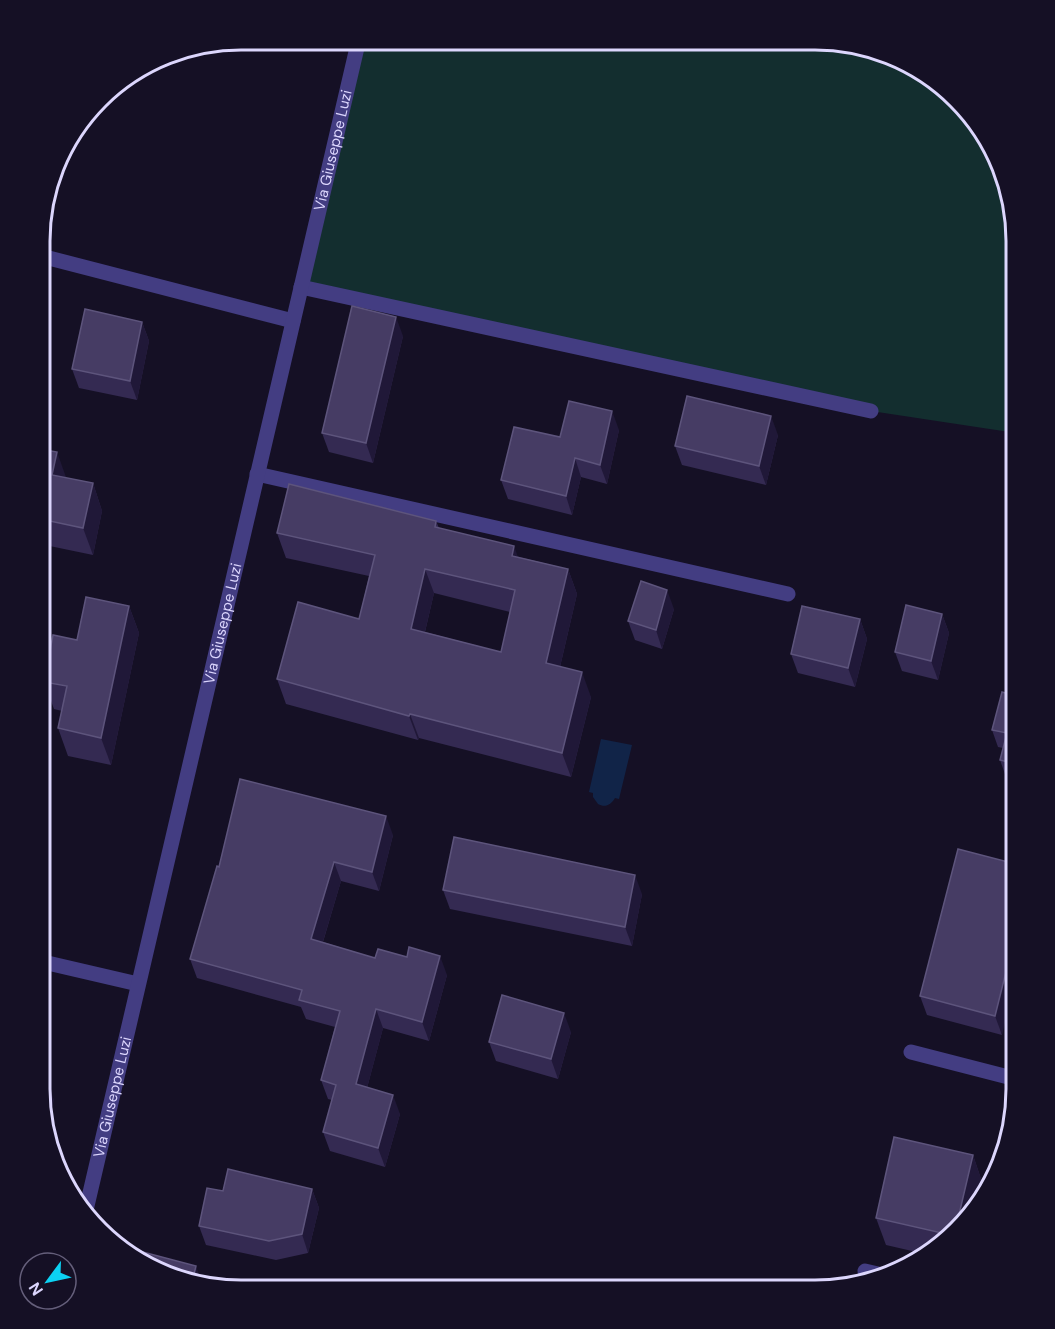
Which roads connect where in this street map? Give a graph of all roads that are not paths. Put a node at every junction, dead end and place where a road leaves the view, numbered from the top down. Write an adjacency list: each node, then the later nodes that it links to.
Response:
1 (356, 50): 3 (street, Via Giuseppe Luzi)
2 (50, 258): 4 (street)
3 (301, 287): 4 (street, Via Giuseppe Luzi); 5 (street)
4 (293, 321): 6 (street, Via Giuseppe Luzi)
5 (871, 411)
6 (257, 474): 7 (street); 9 (street, Via Giuseppe Luzi)
7 (788, 594)
8 (50, 964): 9 (street)
9 (138, 984): 12 (street, Via Giuseppe Luzi)
10 (911, 1052): 11 (street)
11 (1005, 1076)
12 (88, 1203)

